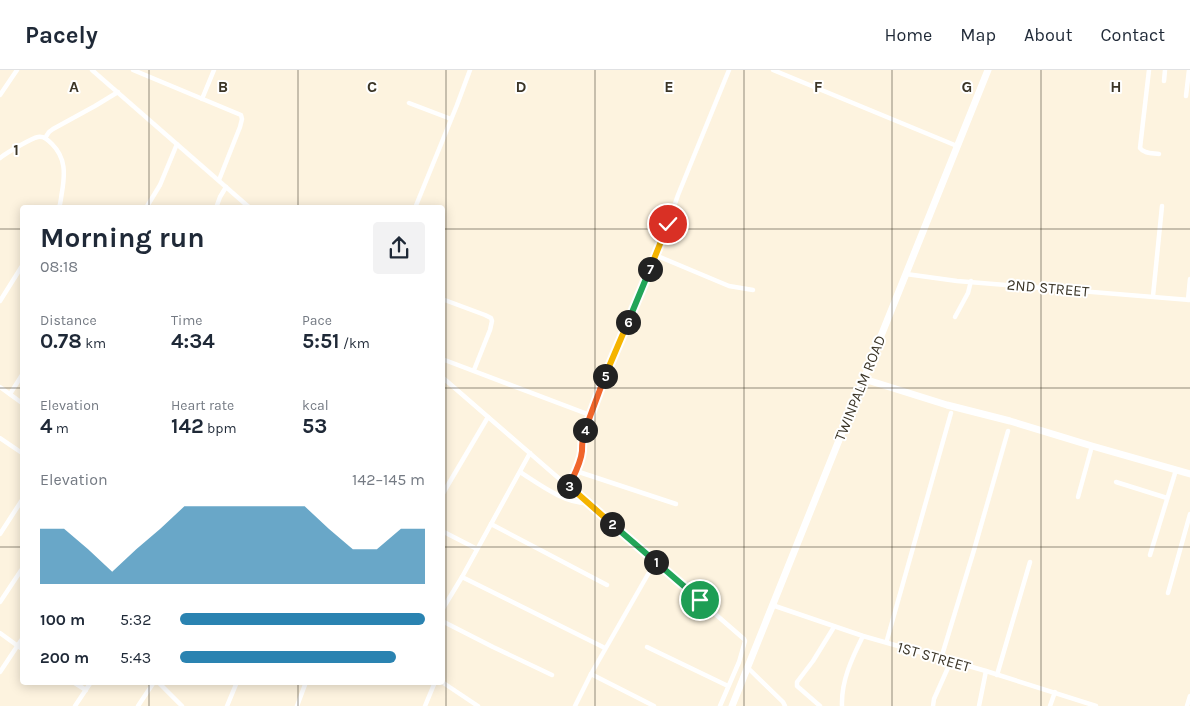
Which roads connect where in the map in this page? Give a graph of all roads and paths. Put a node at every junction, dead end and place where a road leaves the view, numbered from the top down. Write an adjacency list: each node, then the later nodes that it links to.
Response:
1 (17, 70): 16 (street)
2 (92, 70): 15 (street)
3 (133, 70): 18 (street)
4 (214, 70): 18 (street)
5 (470, 70): 20 (street)
6 (729, 70): 36 (street)
7 (773, 70): 13 (street)
8 (791, 70): 13 (street)
9 (988, 70): 23 (main road, TWINPALM ROAD)
10 (1149, 70): 24 (street)
11 (1165, 70): 14 (street)
12 (1189, 70): 17 (street)
13 (788, 76): 23 (street)
14 (1164, 81)
15 (118, 92): 21 (street); 22 (street)
16 (0, 95)
17 (1186, 96)
18 (202, 99): 26 (street)
19 (410, 103): 20 (street)
20 (451, 119): 34 (street)
21 (45, 138): 25 (street); 29 (street)
22 (177, 144): 26 (street); 28 (street)
23 (957, 146): 38 (main road, TWINPALM ROAD)
24 (1159, 154)
25 (0, 158)
26 (218, 180): 27 (street)
27 (226, 187): 32 (street); 33 (street)
28 (151, 200): 30 (street); 31 (street)
29 (60, 205)
30 (148, 205)
31 (151, 205)
32 (217, 205)
33 (247, 205)
34 (416, 205)
35 (1162, 206): 42 (street)
36 (655, 255): 41 (street); 56 (street)
37 (20, 269): 45 (street)
38 (906, 274): 40 (street, 2ND STREET); 51 (main road, TWINPALM ROAD)
39 (1190, 279): 44 (street)
40 (972, 282): 42 (street, 2ND STREET); 46 (street)
41 (754, 290)
42 (1153, 296): 44 (street, 2ND STREET)
43 (445, 300): 48 (street)
44 (1189, 300)
45 (0, 301)
46 (955, 316)
47 (445, 360): 48 (street)
48 (474, 370): 56 (street)
49 (20, 378): 53 (street)
50 (445, 379): 57 (street)
51 (864, 379): 60 (main road); 89 (main road, TWINPALM ROAD)
52 (0, 387): 53 (street)
53 (10, 394): 54 (street)
54 (20, 401)
55 (951, 413): 94 (street)
56 (590, 415): 63 (street)
57 (488, 417): 62 (street); 69 (street)
58 (1008, 431): 98 (street)
59 (0, 438): 61 (street)
60 (1092, 446): 64 (main road); 70 (street)
61 (20, 452)
62 (530, 453): 65 (street); 68 (street)
63 (576, 470): 68 (street); 74 (street)
64 (1176, 470): 66 (main road); 71 (street)
65 (520, 472): 73 (street); 76 (street)
66 (1190, 474)
67 (1116, 482): 71 (street)
68 (568, 486): 73 (street)
69 (445, 490)
70 (1078, 497)
71 (1167, 498): 80 (street)
72 (20, 503): 78 (street)
73 (588, 503): 81 (street)
74 (676, 504)
75 (1190, 514): 86 (street)
76 (490, 524): 79 (street); 85 (street)
77 (445, 533): 79 (street)
78 (0, 534)
79 (477, 549): 84 (street)
80 (1150, 556)
81 (655, 562): 97 (street); 114 (street)
82 (1030, 562): 105 (street)
83 (20, 572): 87 (street)
84 (462, 577): 88 (street); 97 (street)
85 (607, 585)
86 (1168, 593)
87 (0, 602)
88 (445, 605)
89 (772, 605): 91 (street, 1ST STREET); 100 (main road, TWINPALM ROAD)
90 (445, 623): 104 (street)
91 (834, 627): 93 (street, 1ST STREET); 130 (street)
92 (0, 633): 95 (street)
93 (863, 636): 99 (street, 1ST STREET); 131 (street)
94 (887, 640)
95 (20, 647): 101 (street)
96 (647, 647): 114 (street)
97 (605, 648): 103 (street)
98 (943, 652)
99 (951, 661): 102 (street, 1ST STREET); 132 (street)
100 (747, 668): 128 (main road, TWINPALM ROAD); 129 (street)
101 (0, 672)
102 (986, 672): 105 (street, 1ST STREET); 133 (street)
103 (591, 674): 125 (street); 126 (street)
104 (552, 675)
105 (997, 675): 116 (street, 1ST STREET)
106 (445, 684): 124 (street)
107 (78, 685): 115 (street)
108 (89, 685): 115 (street)
109 (152, 685): 119 (street)
110 (161, 685): 120 (street)
111 (236, 685): 121 (street)
112 (305, 685): 122 (street)
113 (434, 685): 123 (street)
114 (728, 686): 127 (street)
115 (86, 690): 118 (street)
116 (1055, 692): 134 (street); 135 (street, 1ST STREET)
117 (1190, 696): 136 (street)
118 (75, 706)
119 (138, 706)
120 (182, 706)
121 (227, 706)
122 (297, 706)
123 (426, 706)
124 (478, 706)
125 (575, 706)
126 (654, 706)
127 (720, 706)
128 (732, 706)
129 (785, 706)
130 (820, 706)
131 (842, 706)
132 (933, 706)
133 (979, 706)
134 (1050, 706)
135 (1096, 706)
136 (1187, 706)

